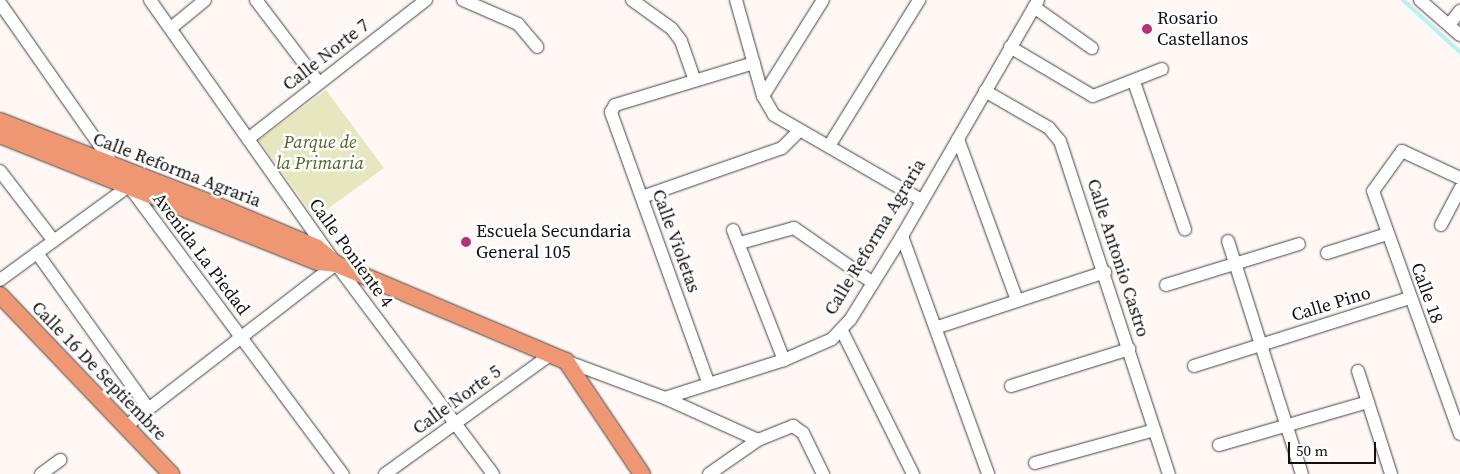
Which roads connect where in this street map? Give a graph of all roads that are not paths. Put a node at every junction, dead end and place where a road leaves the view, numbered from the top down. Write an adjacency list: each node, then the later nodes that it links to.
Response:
1 (150, 0): 15 (street, Calle Poniente 4)
2 (205, 0): 15 (street)
3 (256, 0): 24 (street)
4 (426, 0): 24 (street, Calle Norte 7)
5 (463, 0): 17 (street)
6 (632, 0): 22 (street)
7 (736, 0): 20 (street)
8 (823, 0): 26 (street)
9 (919, 0): 32 (street)
10 (1420, 0): 14 (street)
11 (0, 4): 33 (street, Avenida La Piedad)
12 (1036, 4): 18 (street, Calle Reforma Agraria); 19 (street)
13 (1460, 11): 14 (street)
14 (1449, 25): 16 (street)
15 (171, 28): 30 (street, Calle Poniente 4)
16 (1460, 35)
17 (537, 47)
18 (1010, 47): 23 (street); 25 (street, Calle Reforma Agraria)
19 (1092, 48)
20 (754, 63): 22 (street); 26 (street)
21 (1162, 69): 23 (street)
22 (695, 81): 38 (street, Calle Violetas)
23 (1134, 82): 42 (street)
24 (319, 83): 30 (street, Calle Norte 7)
25 (985, 91): 31 (street, Calle Reforma Agraria); 53 (street, Calle Antonio Castro)
26 (763, 96): 28 (street)
27 (0, 121): 33 (main road, Calle Reforma Agraria)
28 (799, 131): 32 (street); 38 (street)
29 (0, 135): 36 (main road, Calle Reforma Agraria)
30 (248, 139): 51 (street, Calle Poniente 4)
31 (958, 139): 39 (street, Calle Reforma Agraria); 59 (street)
32 (829, 146): 39 (street)
33 (116, 169): 36 (street, Avenida La Piedad); 51 (main road, Calle Reforma Agraria)
34 (0, 171): 45 (street)
35 (1460, 178): 43 (street, Calle 18)
36 (129, 186): 45 (street); 51 (main road, Calle Reforma Agraria); 62 (street, Avenida La Piedad)
37 (1460, 189): 40 (street)
38 (642, 197): 70 (street, Calle Violetas)
39 (922, 200): 44 (street, Calle Reforma Agraria)
40 (1441, 226)
41 (733, 230): 47 (street)
42 (1185, 230)
43 (1387, 234): 50 (street); 58 (street, Calle 18)
44 (902, 236): 55 (street, Calle Reforma Agraria); 60 (street)
45 (54, 241): 49 (street)
46 (1228, 241): 52 (street)
47 (740, 243): 55 (street); 66 (street)
48 (1299, 244): 52 (street)
49 (37, 253): 54 (street); 74 (street)
50 (1327, 253)
51 (336, 264): 62 (street); 65 (main road, Calle Reforma Agraria); 75 (street, Calle Poniente 4)
52 (1236, 265): 56 (street); 63 (street)
53 (1105, 272): 59 (street); 64 (street, Calle Antonio Castro)
54 (0, 280)
55 (873, 283): 61 (street, Calle Reforma Agraria)
56 (1166, 285)
57 (0, 294): 77 (main road, Calle 16 De Septiembre)
58 (1410, 298): 63 (street, Calle Pino); 79 (street, Calle 18)
59 (1017, 300): 60 (street)
60 (938, 328): 93 (street)
61 (842, 331): 66 (street, Calle Reforma Agraria); 92 (street)
62 (243, 339): 74 (street); 86 (street, Avenida La Piedad)
63 (1261, 344): 68 (street, Calle Pino); 76 (street)
64 (1130, 349): 71 (street); 78 (street, Calle Antonio Castro)
65 (550, 355): 67 (main road, Calle Reforma Agraria); 75 (street, Calle Norte 5)
66 (784, 360): 70 (street, Calle Reforma Agraria)
67 (566, 361): 72 (street, Calle Reforma Agraria); 89 (main road)
68 (1194, 366)
69 (1358, 371): 73 (street)
70 (708, 382): 72 (street, Calle Reforma Agraria)
71 (1011, 386)
72 (665, 398): 80 (street, Calle Reforma Agraria)
73 (1368, 402): 76 (street); 96 (street)
74 (148, 408): 77 (street)
75 (455, 421): 87 (street, Calle Norte 5); 88 (street, Calle Poniente 4)
76 (1286, 424): 81 (street); 95 (street)
77 (125, 427): 85 (main road, Calle 16 De Septiembre)
78 (1155, 430): 83 (street); 94 (street, Calle Antonio Castro)
79 (1460, 434)
80 (758, 440): 90 (street); 91 (street)
81 (1219, 445)
82 (60, 460): 84 (street)
83 (1035, 463)
84 (42, 474)
85 (171, 474)
86 (343, 474)
87 (385, 474)
88 (493, 474)
89 (642, 474)
90 (709, 474)
91 (822, 474)
92 (913, 474)
93 (988, 474)
94 (1168, 474)
95 (1302, 474)
96 (1391, 474)

